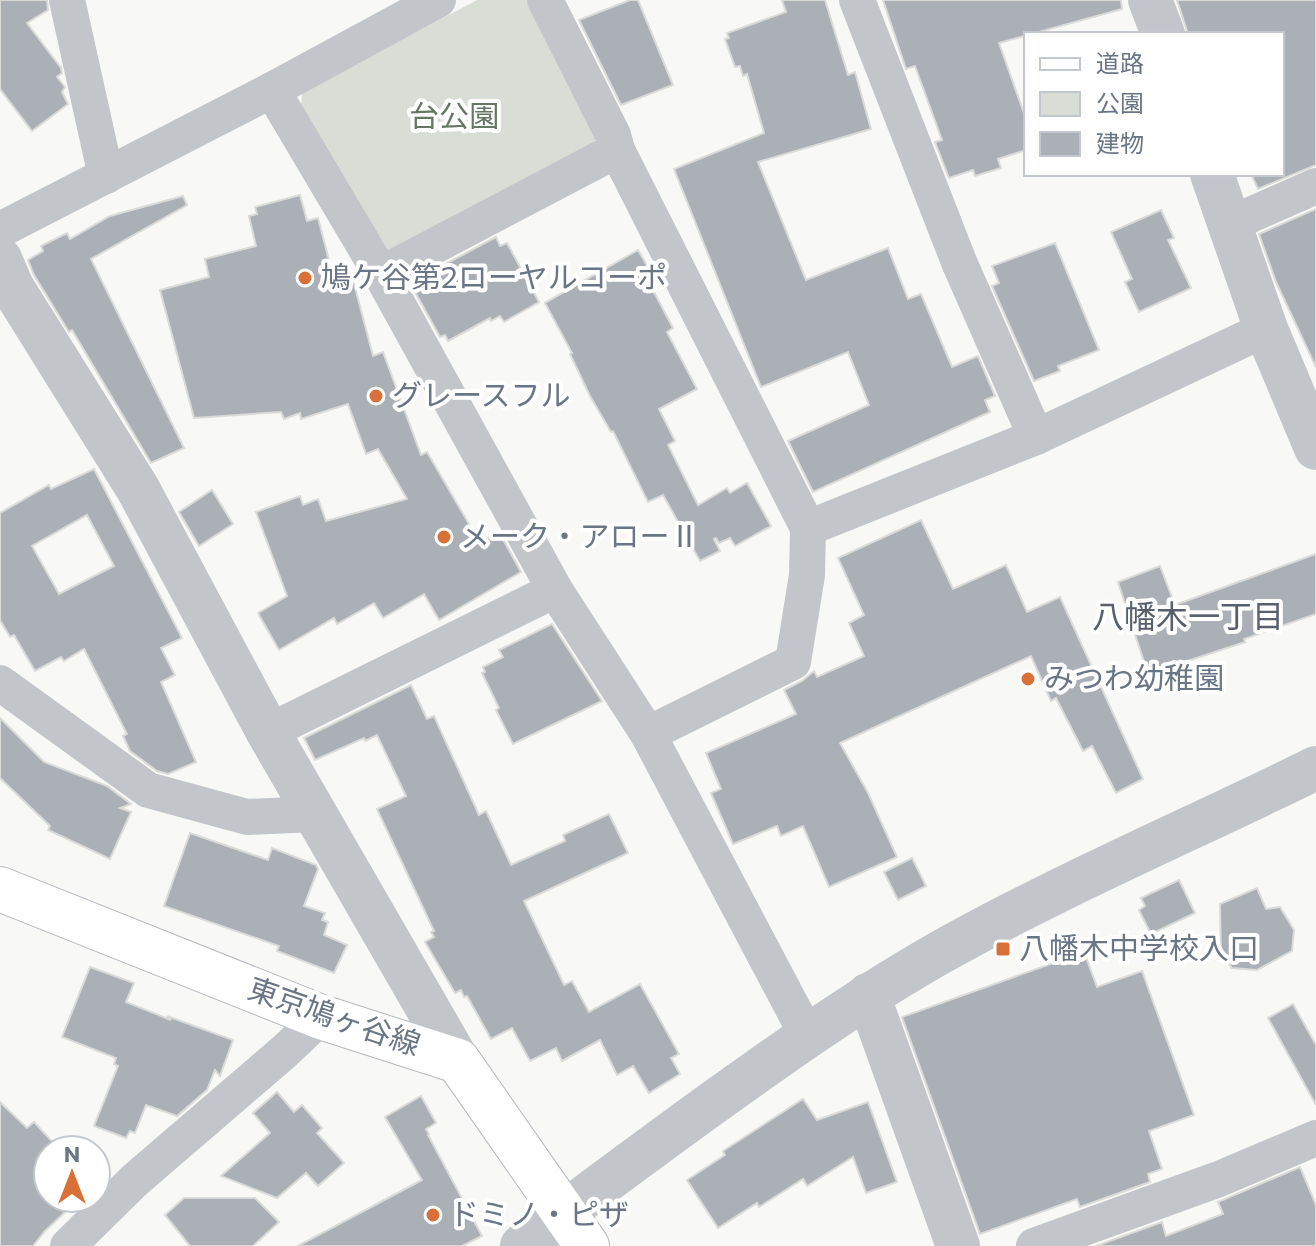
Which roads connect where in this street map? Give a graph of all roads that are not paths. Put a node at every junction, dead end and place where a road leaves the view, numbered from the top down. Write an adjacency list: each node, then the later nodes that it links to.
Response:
1 (67, 0): 9 (street)
2 (438, 0): 7 (street)
3 (545, 0): 8 (street)
4 (857, 0): 18 (street)
5 (1150, 0): 6 (street)
6 (1162, 32)
7 (272, 90): 9 (street); 14 (street)
8 (617, 150): 14 (street); 19 (street)
9 (106, 176): 13 (street)
10 (1213, 176): 12 (street)
11 (1316, 186): 12 (street)
12 (1230, 224): 16 (street)
13 (0, 230)
14 (381, 274): 20 (street)
15 (4, 282): 22 (street)
16 (1266, 329): 17 (street); 18 (street)
17 (1311, 420)
18 (1036, 437): 19 (street)
19 (808, 528): 23 (street)
20 (555, 590): 22 (street); 23 (street)
21 (0, 683): 25 (street)
22 (268, 732): 25 (street)
23 (648, 734): 29 (street)
24 (1316, 768): 27 (street)
25 (315, 814): 30 (street)
26 (0, 889): 28 (main road, 東京鳩ヶ谷線)
27 (868, 995): 29 (street); 35 (street)
28 (321, 1017): 30 (main road, 東京鳩ヶ谷線); 33 (street)
29 (807, 1035): 32 (street)
30 (458, 1061): 32 (main road, 東京鳩ヶ谷線)
31 (1316, 1138): 36 (street)
32 (575, 1229): 34 (street)
33 (68, 1246)
34 (522, 1246)
35 (958, 1246)
36 (1034, 1246)

